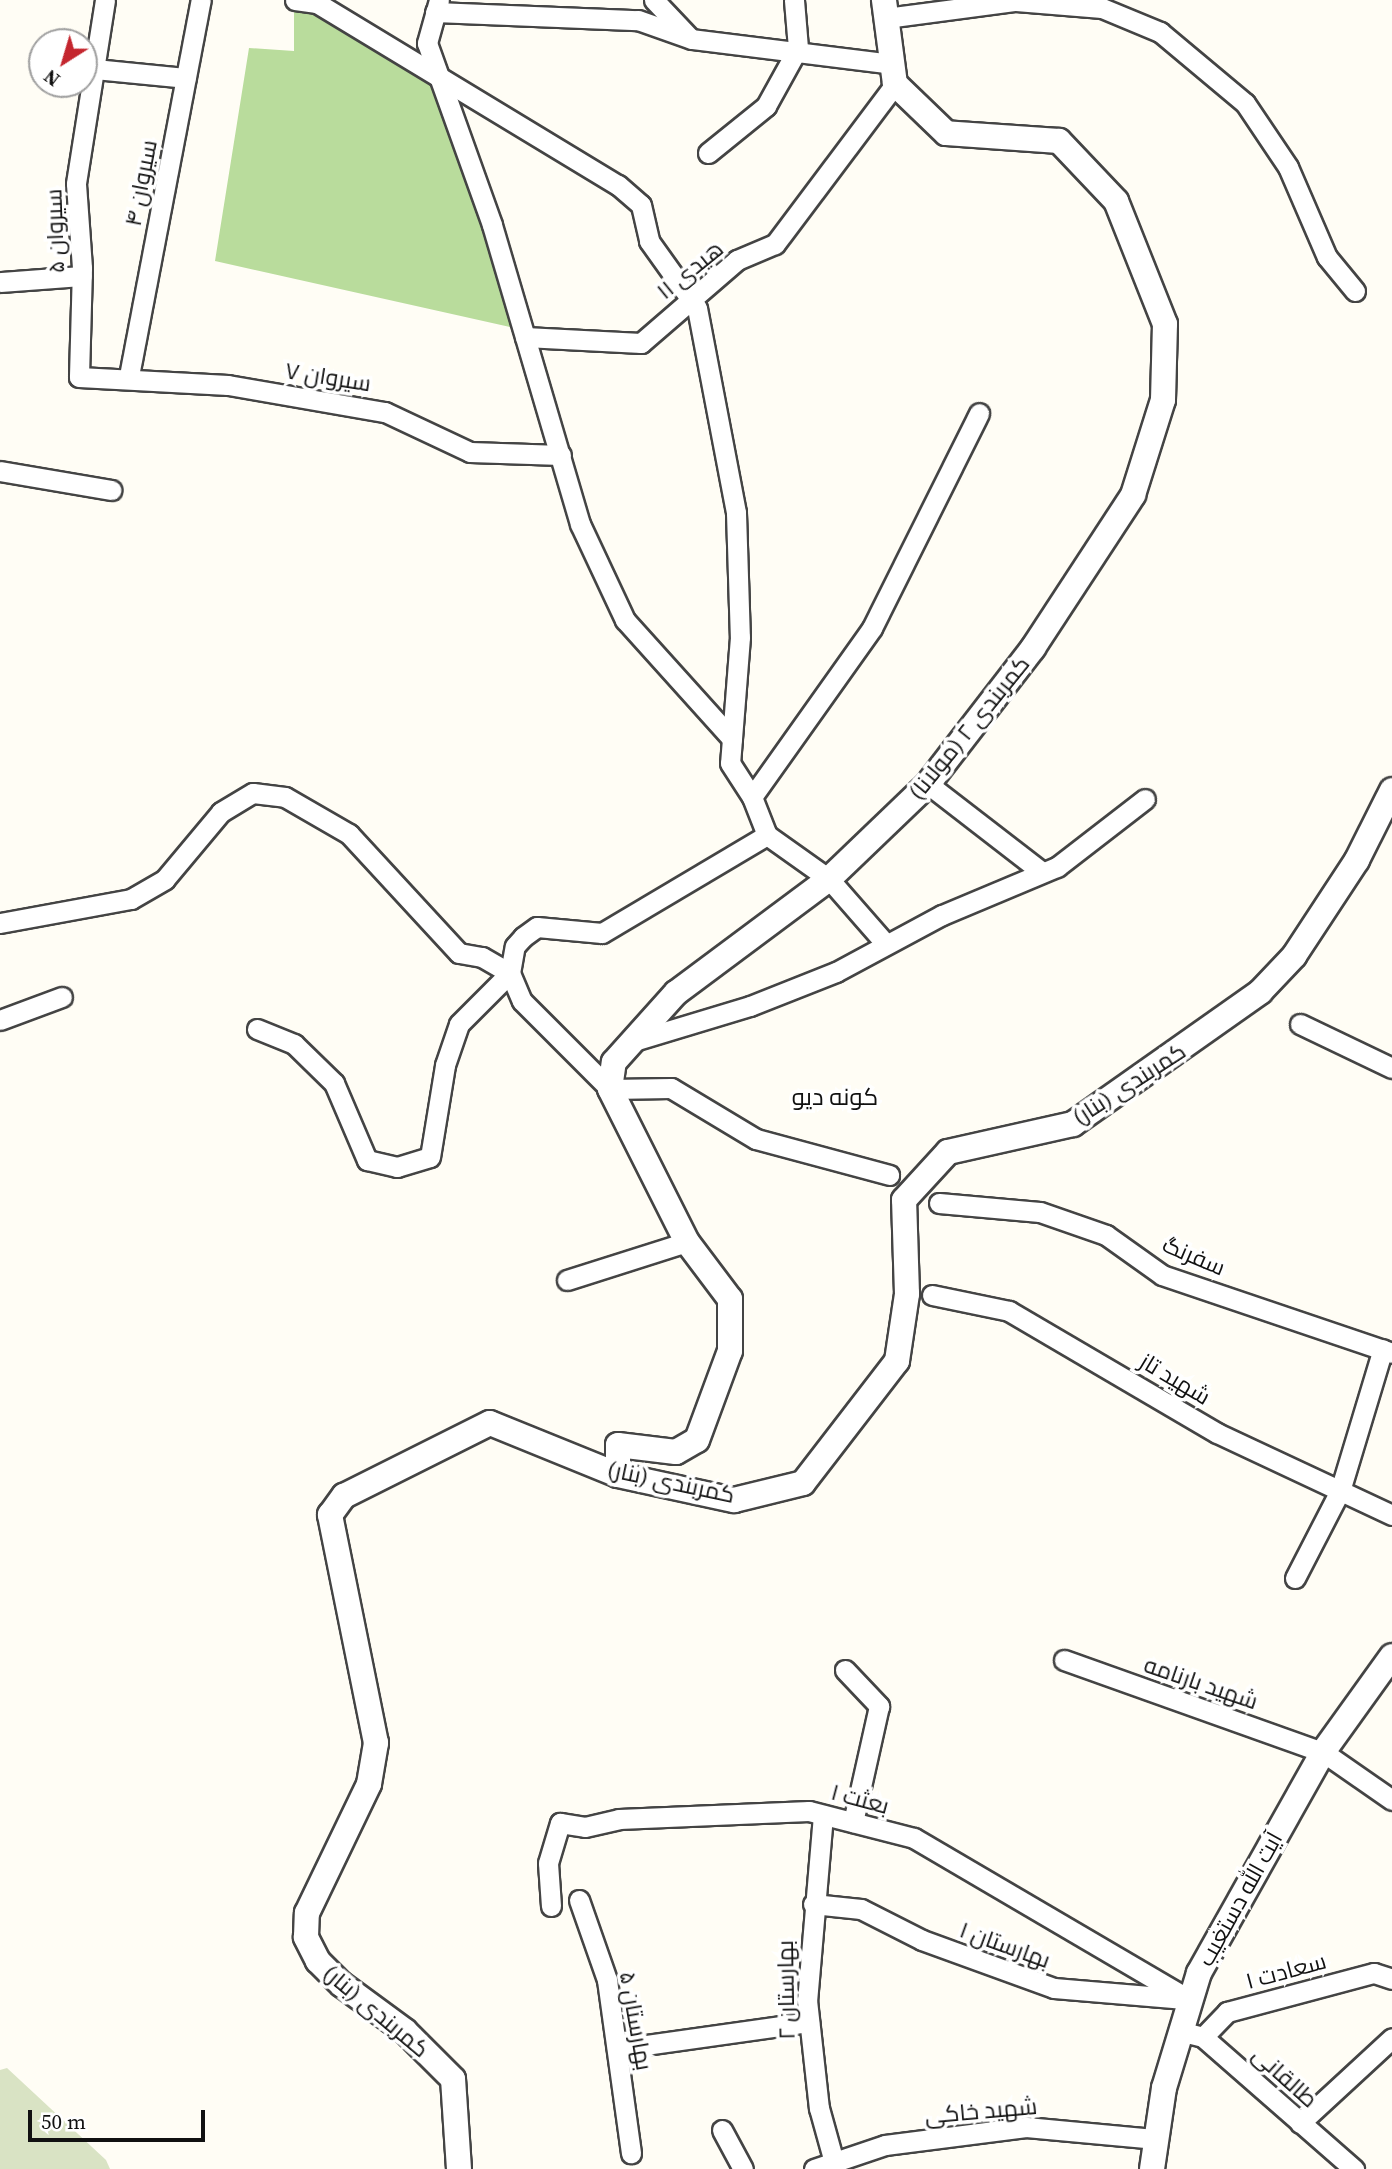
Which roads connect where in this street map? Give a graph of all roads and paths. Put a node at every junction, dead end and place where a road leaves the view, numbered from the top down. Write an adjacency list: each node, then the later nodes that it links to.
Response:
1 (105, 0): 11 (street, سیروان ۵)
2 (201, 0): 15 (street, سیروان ۴)
3 (295, 0): 6 (street)
4 (654, 0): 10 (street)
5 (794, 0): 12 (street)
6 (317, 2): 16 (street)
7 (1078, 3): 9 (street); 21 (street)
8 (437, 6): 10 (street); 16 (street)
9 (885, 9): 14 (street)
10 (692, 39): 12 (street)
11 (98, 44)
12 (798, 48): 14 (street); 18 (street)
13 (98, 69): 15 (street)
14 (894, 74): 22 (street, هیدی ۱۱); 31 (street, کمربندی ۲ (مولانا))
15 (186, 78): 24 (street, سیروان ۴)
16 (439, 79): 22 (street); 23 (street)
17 (89, 98): 19 (street, سیروان ۵)
18 (708, 153)
19 (82, 276): 20 (street); 25 (street, سیروان ۵)
20 (0, 282)
21 (1355, 291)
22 (692, 298): 23 (street, هیدی ۱۱); 30 (street)
23 (525, 338): 27 (street)
24 (130, 376): 25 (street, سیروان ۷); 27 (street, سیروان ۷)
25 (79, 377)
26 (979, 413): 33 (street)
27 (561, 456): 30 (street)
28 (0, 471): 29 (street)
29 (111, 490)
30 (732, 739): 33 (street)
31 (929, 784): 36 (street); 37 (street, کمربندی ۲ (مولانا))
32 (1392, 790): 54 (street, کمربندی (بنار))
33 (752, 797): 35 (street)
34 (1144, 799): 36 (street)
35 (767, 835): 37 (street); 40 (street)
36 (1042, 872): 39 (street)
37 (829, 879): 39 (street); 45 (street, کمربندی ۲ (مولانا))
38 (0, 923): 40 (street)
39 (886, 944): 45 (street)
40 (510, 973): 44 (street); 47 (street)
41 (62, 997): 42 (street)
42 (0, 1020)
43 (1300, 1024): 46 (street)
44 (257, 1030)
45 (634, 1041): 47 (street, کمربندی ۲ (مولانا))
46 (1392, 1068)
47 (610, 1089): 48 (street); 50 (street)
48 (889, 1175)
49 (939, 1203): 53 (street, سفرنگ)
50 (687, 1242): 51 (street); 54 (street)
51 (567, 1280)
52 (932, 1295): 55 (street, شهید تاز)
53 (1387, 1351): 55 (street)
54 (618, 1475): 80 (street, کمربندی (بنار))
55 (1340, 1491): 56 (street, شهید تاز); 57 (street)
56 (1392, 1515)
57 (1295, 1578)
58 (1392, 1656): 61 (street, آیت الله دستغیب)
59 (1064, 1660): 61 (street, شهید بارنامه)
60 (845, 1670): 64 (street)
61 (1323, 1752): 62 (street, شهید بارنامه); 69 (street, آیت الله دستغیب)
62 (1392, 1800)
63 (823, 1815): 64 (street, بعثت ۱); 66 (street, بهارستان ۲); 67 (street, بعثت ۱)
64 (853, 1822): 69 (street, بعثت ۱)
65 (579, 1900): 74 (street, بهارستان ۵)
66 (813, 1904): 69 (street, بهارستان ۱); 70 (street, بهارستان ۲)
67 (551, 1906)
68 (1392, 1979): 72 (street, سعادت ۱)
69 (1190, 2000): 71 (street, آیت الله دستغیب)
70 (809, 2022): 74 (street); 79 (street, بهارستان ۲)
71 (1179, 2031): 72 (street, طالقانی); 77 (street, آیت الله دستغیب)
72 (1203, 2038): 75 (street, طالقانی)
73 (1392, 2038): 75 (street)
74 (617, 2049): 78 (street, بهارستان ۵)
75 (1300, 2123): 84 (street, طالقانی)
76 (722, 2130): 81 (street)
77 (1156, 2139): 79 (street, شهید خاکی); 83 (street, آیت الله دستغیب)
78 (631, 2153)
79 (834, 2162): 82 (street, شهید خاکی)
80 (459, 2169)
81 (743, 2169)
82 (814, 2169)
83 (1152, 2169)
84 (1354, 2169)

